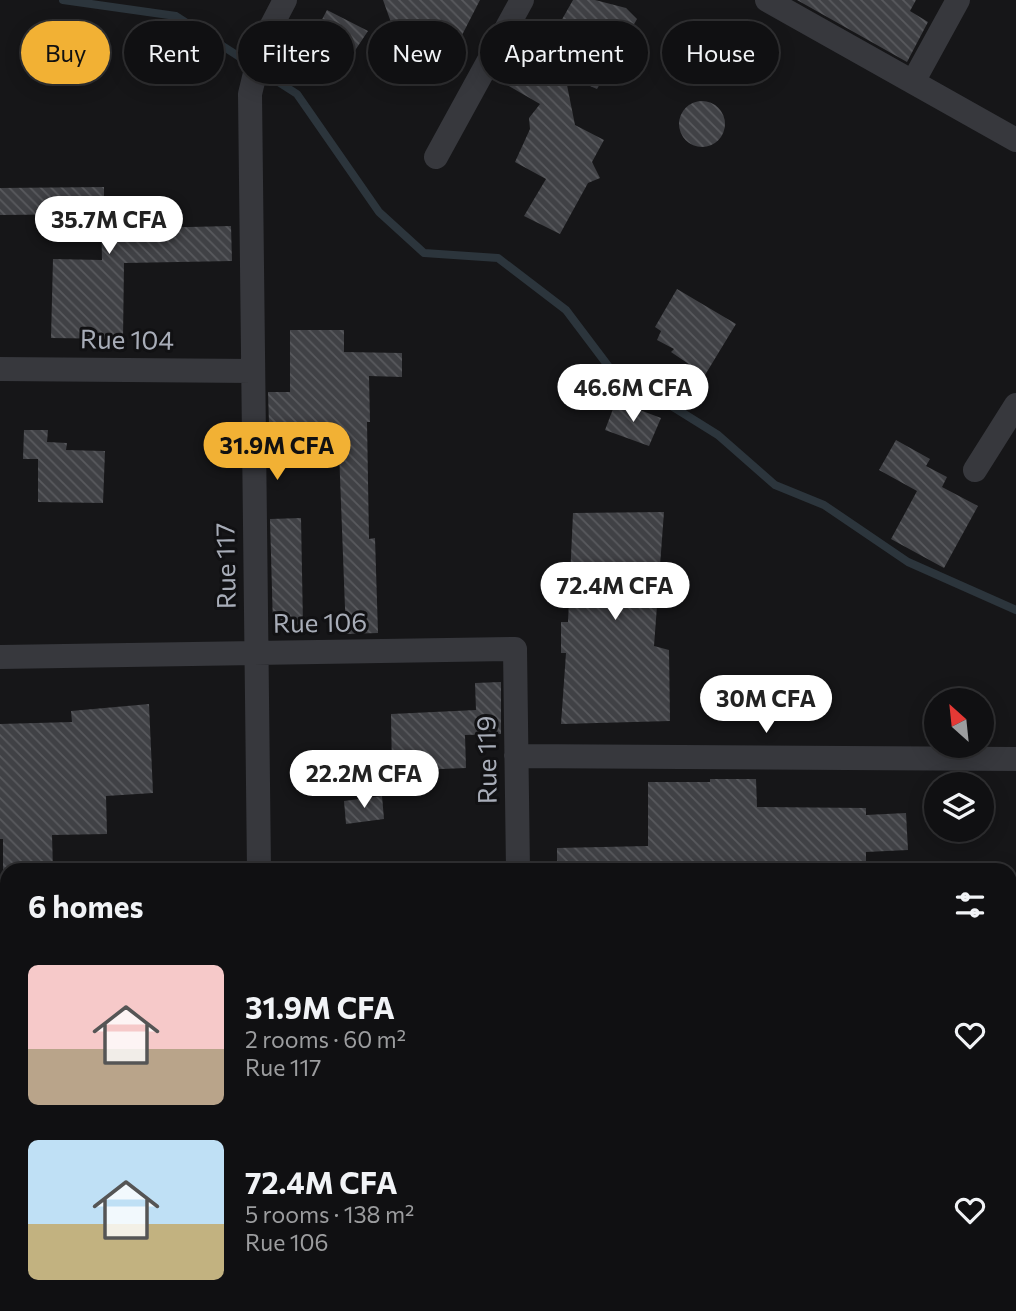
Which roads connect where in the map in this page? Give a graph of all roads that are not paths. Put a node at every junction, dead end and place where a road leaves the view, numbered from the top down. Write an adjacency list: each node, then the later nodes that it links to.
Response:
1 (285, 0): 9 (street, Rue 117)
2 (522, 0): 7 (street)
3 (767, 0): 5 (street)
4 (958, 0): 5 (street)
5 (913, 82): 6 (street)
6 (1016, 140)
7 (436, 157)
8 (0, 369): 9 (street, Rue 104)
9 (253, 371): 13 (street, Rue 117)
10 (1016, 405): 11 (street)
11 (975, 470)
12 (514, 649): 13 (street, Rue 106); 15 (street, Rue 119)
13 (257, 653): 14 (street, Rue 106); 17 (street, Rue 117)
14 (0, 657)
15 (516, 756): 16 (street); 18 (street, Rue 119)
16 (1016, 759)
17 (259, 863)
18 (518, 863)

